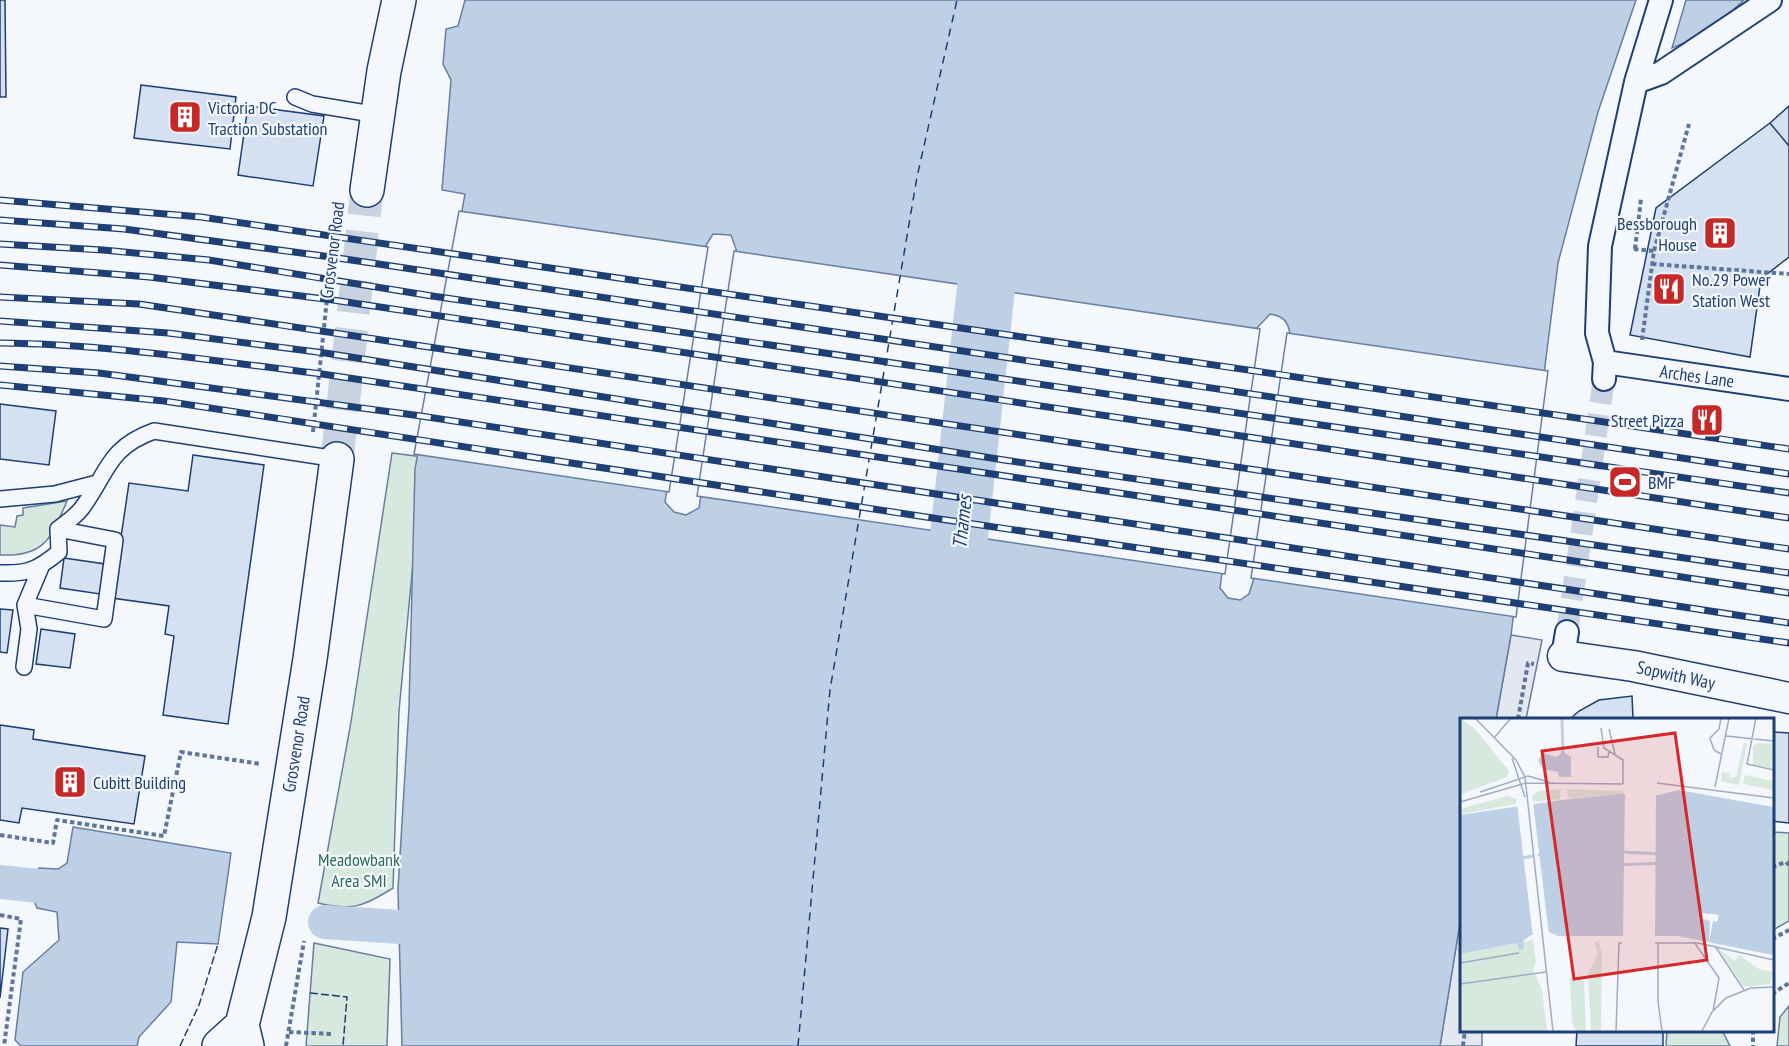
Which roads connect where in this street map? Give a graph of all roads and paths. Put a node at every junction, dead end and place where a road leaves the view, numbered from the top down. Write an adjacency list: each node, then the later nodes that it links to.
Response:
1 (399, 0): 6 (highway, Grosvenor Road)
2 (1661, 0): 4 (street)
3 (1770, 0): 4 (street)
4 (1636, 82): 14 (street, Arches Lane)
5 (295, 98): 6 (lane)
6 (378, 115): 8 (highway, Grosvenor Road)
7 (1689, 124): 10 (path)
8 (353, 192): 15 (path, Grosvenor Road)
9 (1630, 249): 10 (path)
10 (1654, 250): 11 (path)
11 (1652, 264): 12 (path); 13 (path)
12 (1789, 274)
13 (1643, 334)
14 (1789, 389)
15 (324, 451): 16 (lane); 39 (highway, Grosvenor Road)
16 (97, 483): 17 (lane); 18 (lane)
17 (0, 499)
18 (58, 530): 19 (lane); 21 (lane)
19 (41, 567): 20 (lane); 21 (lane)
20 (0, 573)
21 (25, 605): 23 (lane)
22 (1565, 644): 24 (street, Sopwith Way); 25 (path)
23 (24, 666)
24 (1789, 698)
25 (1518, 718)
26 (243, 762): 27 (path)
27 (0, 835)
28 (1789, 865): 29 (path)
29 (1774, 867)
30 (0, 915): 40 (path)
31 (1789, 930): 32 (path)
32 (1774, 938)
33 (304, 941): 37 (path)
34 (1789, 983): 35 (path)
35 (1774, 993)
36 (1465, 1031): 42 (path)
37 (289, 1032): 38 (path); 41 (path)
38 (333, 1034)
39 (236, 1039)
40 (4, 1046)
41 (286, 1046)
42 (1463, 1046)

